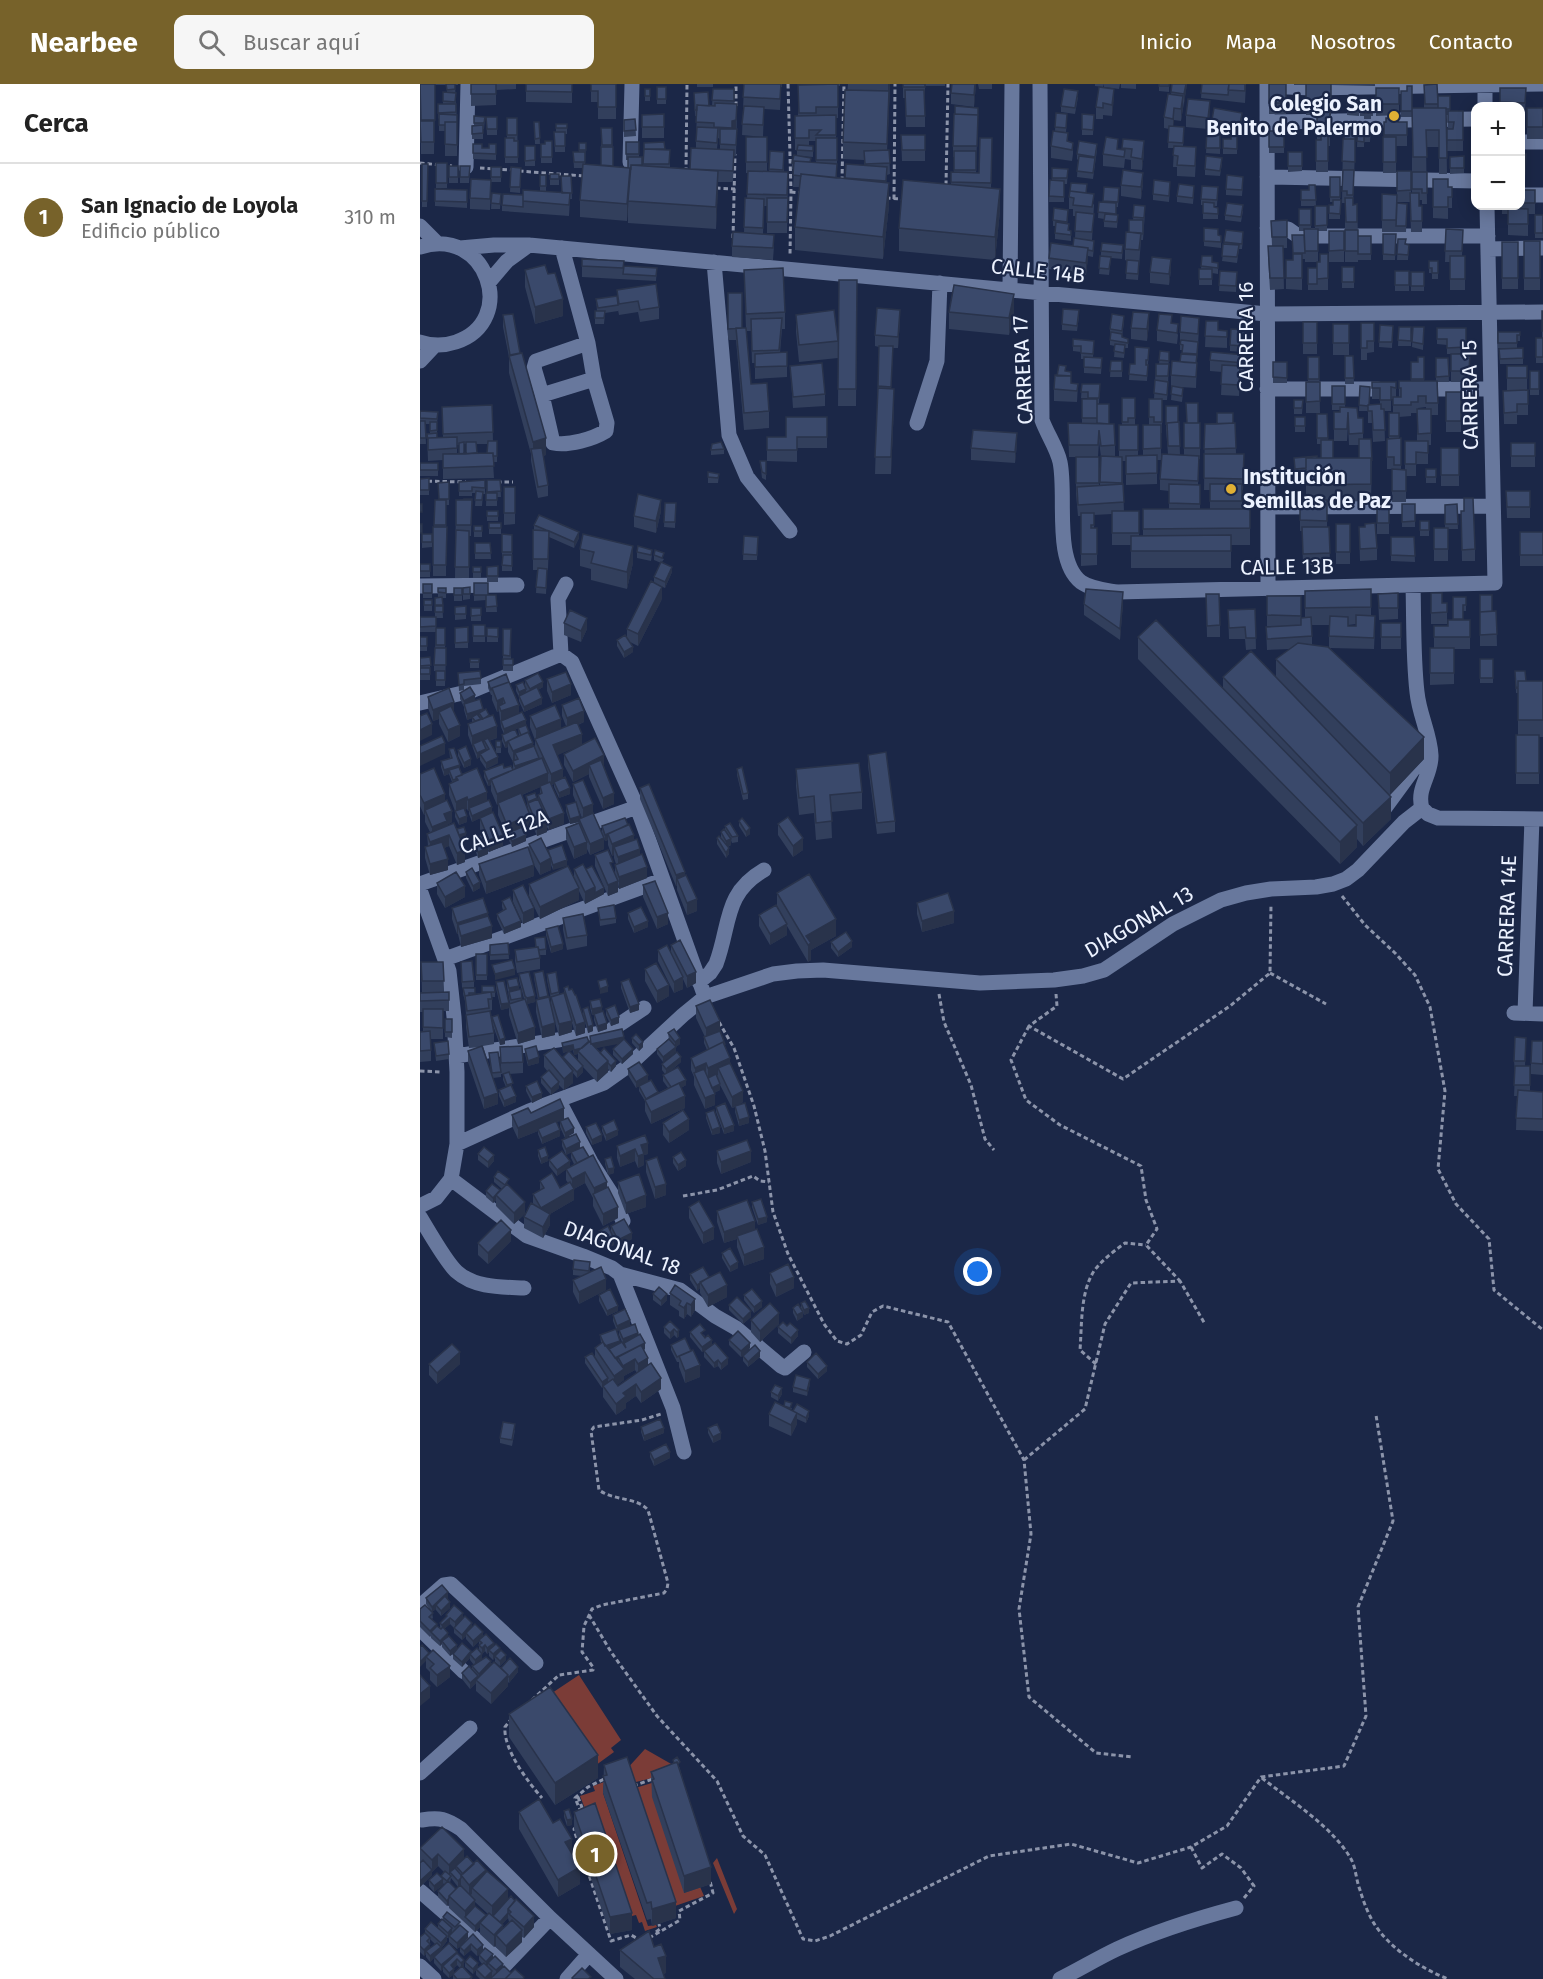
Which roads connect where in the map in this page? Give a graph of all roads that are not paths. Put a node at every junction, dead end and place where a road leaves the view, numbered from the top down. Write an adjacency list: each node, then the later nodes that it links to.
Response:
1 (468, 84): 13 (street)
2 (632, 84): 15 (street)
3 (1012, 84): 32 (street)
4 (1040, 84): 33 (street, CARRERA 17)
5 (1543, 84): 7 (street)
6 (1267, 85): 7 (street); 10 (street, CARRERA 16)
7 (1485, 85): 8 (street)
8 (1485, 102)
9 (1471, 119): 10 (street)
10 (1267, 122): 14 (street, CARRERA 16)
11 (1525, 142): 12 (street)
12 (1543, 142)
13 (465, 167)
14 (1267, 177): 16 (street); 21 (street, CARRERA 16)
15 (629, 180)
16 (1471, 181)
17 (1525, 195): 18 (street)
18 (1543, 195)
19 (1487, 210): 22 (street, CARRERA 15)
20 (420, 226): 23 (street)
21 (1267, 228): 22 (street); 36 (street, CARRERA 16)
22 (1488, 242): 28 (street); 34 (street, CARRERA 15)
23 (437, 243): 25 (street); 26 (street)
24 (529, 245): 26 (street, CALLE 14B); 27 (street, CALLE 14B); 30 (street)
25 (420, 247)
26 (460, 248): 30 (street)
27 (562, 248): 29 (street, CALLE 14B); 37 (street)
28 (1543, 248)
29 (714, 262): 31 (street, CALLE 14B); 47 (street)
30 (489, 282): 38 (street)
31 (940, 283): 32 (street, CALLE 14B); 44 (street)
32 (1010, 289): 33 (street, CALLE 14B)
33 (1040, 292): 36 (street, CALLE 14B); 48 (street, CARRERA 17)
34 (1489, 312): 35 (street, CALLE 14B); 36 (street, CALLE 14B); 41 (street, CARRERA 15)
35 (1543, 312)
36 (1267, 314): 42 (street, CARRERA 16)
37 (588, 343): 40 (street); 43 (street)
38 (428, 344): 39 (street)
39 (420, 361)
40 (594, 379): 43 (street); 43 (street)
41 (1491, 388): 42 (street); 45 (street, CARRERA 15)
42 (1267, 390): 46 (street, CARRERA 16)
43 (542, 395)
44 (917, 423)
45 (1493, 506): 46 (street); 49 (street, CARRERA 15)
46 (1267, 507): 54 (street, CARRERA 16)
47 (790, 531)
48 (1082, 582): 54 (street, CALLE 13B)
49 (1495, 583): 52 (street, CALLE 13B)
50 (566, 584): 55 (street)
51 (517, 585): 53 (street)
52 (1413, 585): 54 (street, CALLE 13B); 57 (street)
53 (420, 586)
54 (1268, 589)
55 (561, 654): 56 (street); 58 (street)
56 (420, 704)
57 (1430, 746): 59 (street); 61 (street)
58 (637, 807): 63 (street); 64 (street, CALLE 12A)
59 (1422, 808): 60 (street); 68 (street, DIAGONAL 13)
60 (1537, 819): 70 (street, CARRERA 14E)
61 (1370, 825)
62 (764, 870): 67 (street)
63 (663, 880): 66 (street); 67 (street)
64 (420, 884)
65 (420, 890): 66 (street)
66 (445, 959): 71 (street)
67 (699, 982): 68 (street)
68 (705, 997): 72 (street, DIAGONAL 13)
69 (644, 1008): 71 (street)
70 (1543, 1014)
71 (456, 1056): 73 (street)
72 (559, 1101): 73 (street, DIAGONAL 13); 77 (street)
73 (457, 1144): 74 (street)
74 (451, 1179): 75 (street); 78 (street, DIAGONAL 18)
75 (420, 1206)
76 (420, 1217): 79 (street)
77 (623, 1221)
78 (620, 1274): 80 (street, DIAGONAL 18); 81 (street)
79 (524, 1288)
80 (804, 1353)
81 (684, 1452)
82 (420, 1606): 84 (street)
83 (420, 1629): 85 (street)
84 (536, 1663)
85 (464, 1672)
86 (470, 1728): 87 (street)
87 (420, 1773)
88 (421, 1820): 91 (street)
89 (420, 1891): 91 (street)
90 (1236, 1908): 97 (street)
91 (550, 1918): 92 (street)
92 (589, 1954): 95 (street); 96 (street)
93 (420, 1966): 94 (street)
94 (434, 1979)
95 (567, 1979)
96 (616, 1979)
97 (1060, 1979)

